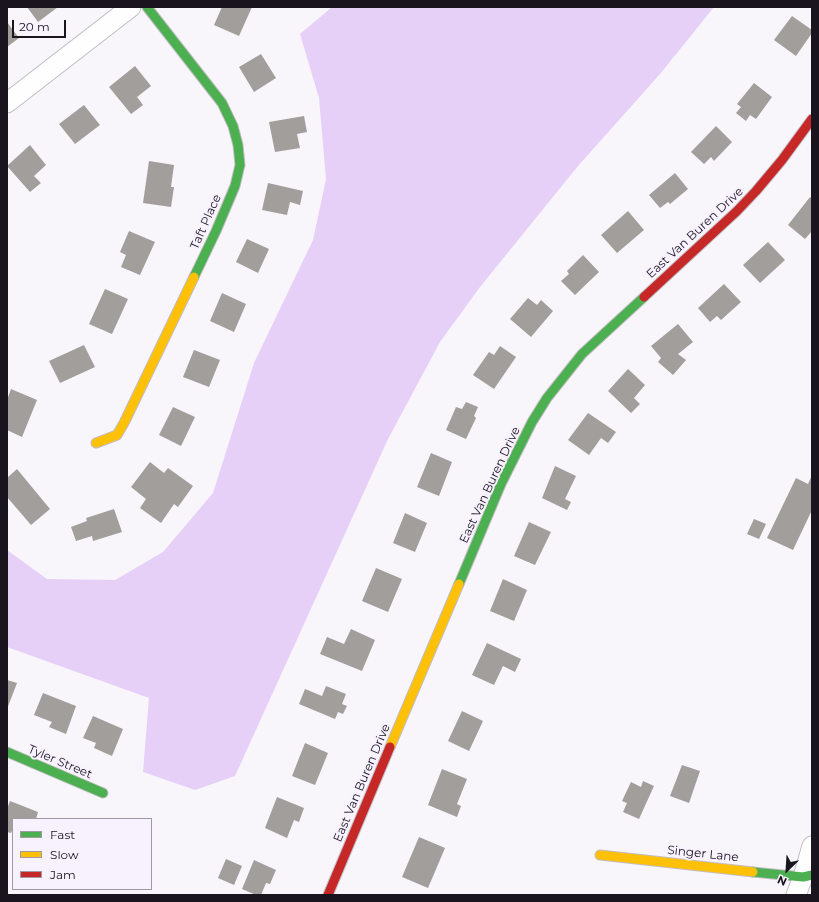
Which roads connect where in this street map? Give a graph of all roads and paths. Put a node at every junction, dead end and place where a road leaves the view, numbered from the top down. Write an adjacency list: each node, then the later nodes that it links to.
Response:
1 (131, 7): 3 (street)
2 (147, 7): 5 (street, Taft Place)
3 (7, 102)
4 (812, 119): 11 (street, East Van Buren Drive)
5 (96, 443)
6 (7, 752): 7 (street, Tyler Street)
7 (103, 793)
8 (812, 846): 10 (street)
9 (600, 855): 10 (street, Singer Lane)
10 (808, 876): 12 (street)
11 (328, 895)
12 (796, 895)

